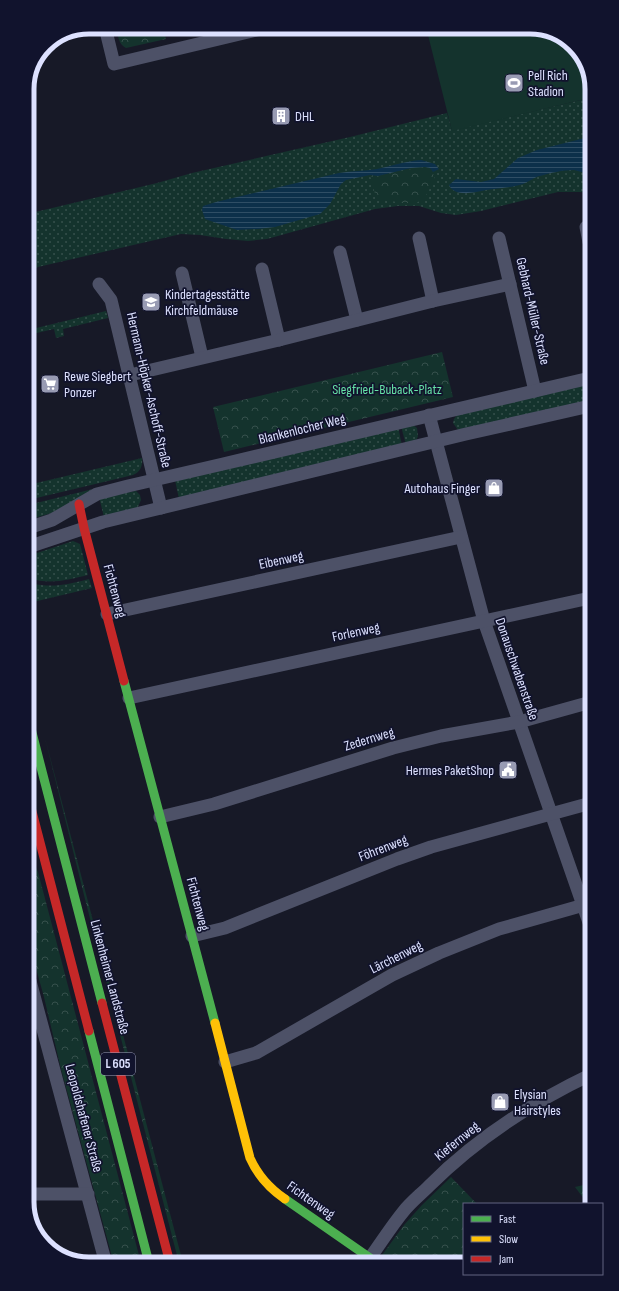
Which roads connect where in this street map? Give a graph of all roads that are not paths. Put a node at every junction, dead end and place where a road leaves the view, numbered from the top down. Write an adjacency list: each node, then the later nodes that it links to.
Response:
1 (107, 34): 2 (street)
2 (240, 34)
3 (419, 238): 10 (street)
4 (499, 238): 9 (street, Gebhard-Müller-Straße)
5 (340, 252): 11 (street)
6 (262, 270): 12 (street)
7 (182, 272): 13 (street)
8 (99, 284): 14 (street, Hermann-Höpker-Aschoff-Straße)
9 (510, 284): 10 (street); 16 (street, Gebhard-Müller-Straße)
10 (433, 301): 11 (street)
11 (357, 320): 12 (street)
12 (279, 340): 13 (street)
13 (202, 357): 14 (street)
14 (130, 375): 20 (street, Hermann-Höpker-Aschoff-Straße)
15 (585, 379): 16 (street, Blankenlocher Weg)
16 (535, 391): 18 (street, Blankenlocher Weg)
17 (585, 407): 19 (street)
18 (429, 415): 19 (street, Donauschwabenstraße); 20 (street, Blankenlocher Weg)
19 (436, 441): 22 (street); 25 (street, Donauschwabenstraße)
20 (154, 479): 21 (street, Blankenlocher Weg); 22 (street, Hermann-Höpker-Aschoff-Straße)
21 (79, 504): 23 (street, Blankenlocher Weg); 24 (main road, Fichtenweg)
22 (161, 508): 24 (street)
23 (34, 526)
24 (84, 528): 26 (street); 28 (main road, Fichtenweg)
25 (461, 537): 28 (street, Eibenweg); 29 (street, Donauschwabenstraße)
26 (34, 546)
27 (585, 599): 29 (street, Forlenweg)
28 (107, 614): 30 (main road, Fichtenweg)
29 (484, 621): 30 (street, Forlenweg); 32 (street, Donauschwabenstraße)
30 (129, 698): 36 (main road, Fichtenweg)
31 (585, 703): 32 (street, Zedernweg)
32 (519, 722): 35 (street, Donauschwabenstraße); 36 (street, Zedernweg)
33 (34, 740): 49 (main road, Linkenheimer Landstraße / L 605)
34 (585, 805): 35 (street, Föhrenweg)
35 (551, 814): 38 (street, Donauschwabenstraße); 40 (street, Föhrenweg)
36 (160, 817): 40 (main road, Fichtenweg)
37 (34, 819): 48 (main road, L 605)
38 (585, 899)
39 (585, 905): 43 (street, Lärchenweg)
40 (192, 936): 43 (main road, Fichtenweg)
41 (34, 1011): 42 (street, Leopoldshafener Straße)
42 (36, 1026): 46 (street, Leopoldshafener Straße)
43 (225, 1062): 50 (main road, Fichtenweg)
44 (585, 1077): 51 (street, Kiefernweg)
45 (34, 1194): 46 (street)
46 (88, 1194): 47 (street, Leopoldshafener Straße)
47 (104, 1257)
48 (148, 1257)
49 (168, 1257)
50 (364, 1257)
51 (370, 1257)

